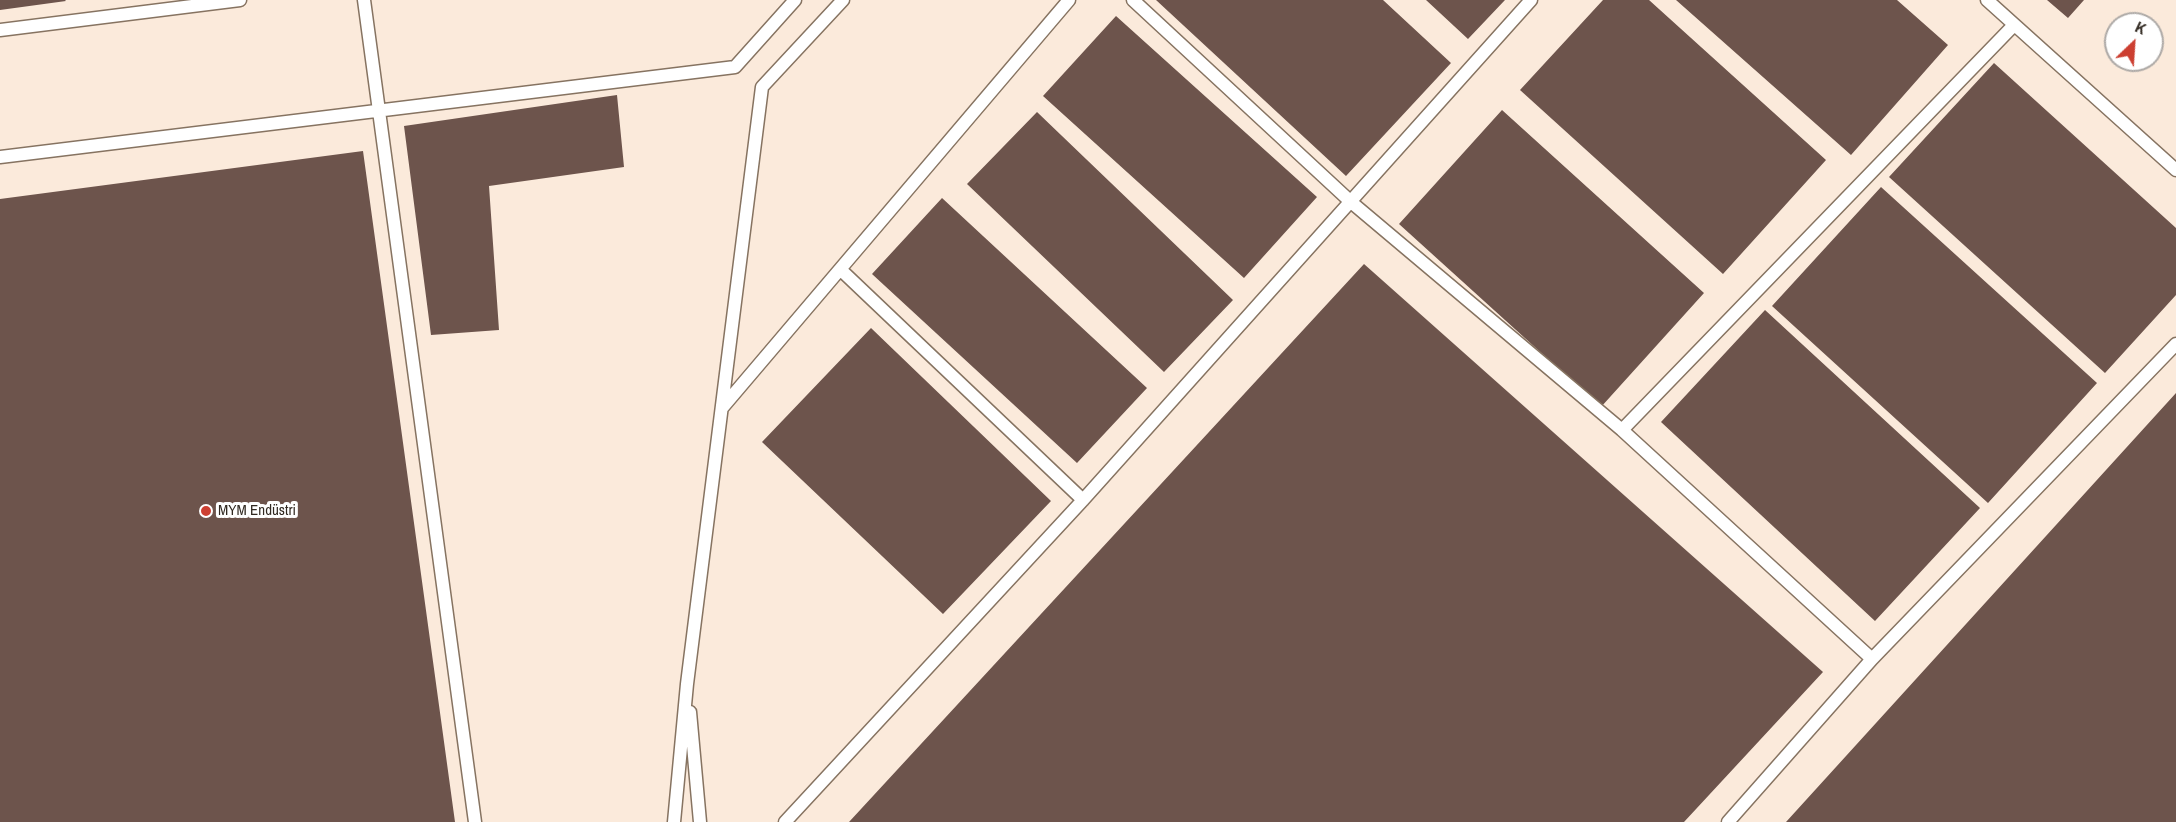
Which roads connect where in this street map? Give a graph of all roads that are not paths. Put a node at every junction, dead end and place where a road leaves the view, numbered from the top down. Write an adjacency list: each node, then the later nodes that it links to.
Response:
1 (240, 0): 10 (lane)
2 (364, 0): 11 (lane)
3 (795, 0): 11 (lane)
4 (843, 0): 17 (lane)
5 (1069, 0): 15 (lane)
6 (1133, 0): 14 (lane)
7 (1531, 0): 14 (lane)
8 (1987, 0): 9 (lane)
9 (2014, 25): 13 (lane); 18 (lane)
10 (0, 30)
11 (380, 111): 12 (lane); 22 (lane)
12 (0, 157)
13 (2176, 171)
14 (1351, 202): 18 (lane); 19 (lane)
15 (841, 270): 17 (lane); 19 (lane)
16 (2176, 344): 20 (lane)
17 (722, 408): 21 (lane)
18 (1622, 430): 20 (lane)
19 (1083, 500): 25 (lane)
20 (1872, 659): 26 (lane)
21 (687, 684): 23 (lane); 24 (lane)
22 (475, 822)
23 (674, 822)
24 (700, 822)
25 (785, 822)
26 (1728, 822)

